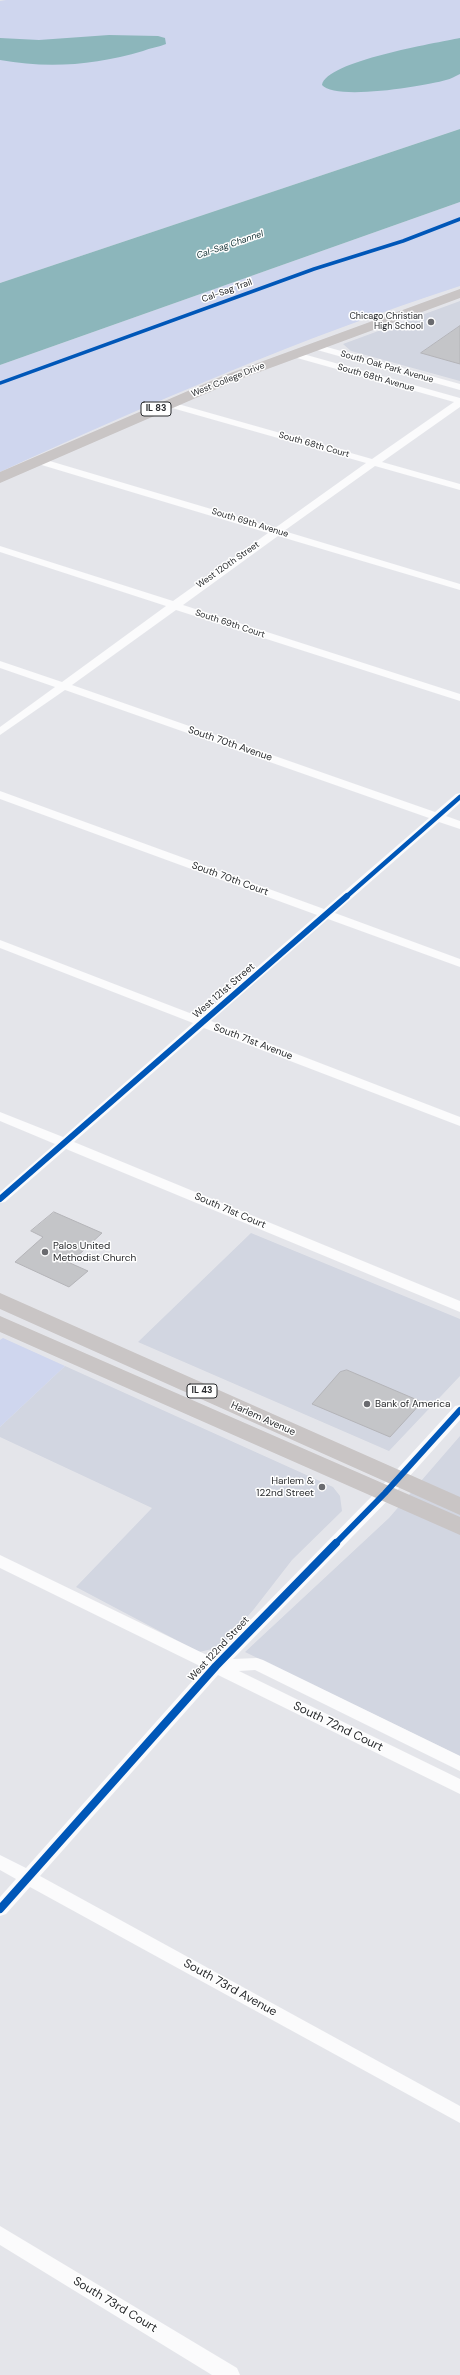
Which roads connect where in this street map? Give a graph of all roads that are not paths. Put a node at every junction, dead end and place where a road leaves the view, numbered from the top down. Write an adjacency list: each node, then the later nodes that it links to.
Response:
1 (460, 293): 2 (main road, West College Drive / IL 83)
2 (314, 346): 3 (main road, West College Drive / IL 83); 4 (street, South Oak Park Avenue)
3 (293, 354): 5 (street, South 68th Avenue); 6 (main road, West College Drive / IL 83)
4 (460, 387)
5 (460, 402): 8 (street, West 120th Street)
6 (168, 404): 7 (main road, West College Drive / IL 83); 8 (street, South 68th Court)
7 (38, 461): 9 (main road, West College Drive / IL 83); 11 (street, South 69th Avenue)
8 (373, 462): 10 (street, South 68th Court); 11 (street, West 120th Street)
9 (0, 478)
10 (460, 487)
11 (277, 531): 13 (street, South 69th Avenue); 14 (street, West 120th Street)
12 (0, 549): 14 (street, South 69th Court)
13 (460, 587)
14 (172, 605): 16 (street, West 120th Street); 17 (street, South 69th Court)
15 (0, 664): 16 (street, South 70th Avenue)
16 (65, 686): 18 (street, West 120th Street); 21 (street, South 70th Avenue)
17 (460, 698)
18 (0, 732)
19 (0, 795): 23 (street, South 70th Court)
20 (460, 797): 21 (street, West 121st Street)
21 (437, 817): 22 (street, South 70th Avenue); 23 (street, West 121st Street)
22 (460, 825)
23 (327, 914): 25 (street, South 70th Court); 26 (street, West 121st Street)
24 (0, 944): 26 (street, South 71st Avenue)
25 (460, 963)
26 (203, 1022): 28 (street, South 71st Avenue); 29 (street, West 121st Street)
27 (0, 1116): 29 (street, South 71st Court)
28 (460, 1122)
29 (66, 1143): 30 (street, West 121st Street); 32 (street, South 71st Court)
30 (0, 1199)
31 (0, 1300): 35 (main road, Harlem Avenue / IL 43)
32 (460, 1307)
33 (0, 1324): 35 (main road, Harlem Avenue / IL 43)
34 (460, 1410): 35 (street, West 122nd Street)
35 (391, 1486): 36 (main road, Harlem Avenue / IL 43); 37 (main road, Harlem Avenue / IL 43); 39 (street, West 122nd Street)
36 (460, 1507)
37 (460, 1527)
38 (0, 1561): 39 (street, South 72nd Court)
39 (216, 1666): 40 (street, South 72nd Court); 41 (street, South 72nd Court); 43 (street, West 122nd Street)
40 (460, 1764)
41 (460, 1787)
42 (0, 1862): 43 (street, South 73rd Avenue)
43 (28, 1877): 44 (street, West 122nd Street); 45 (street, South 73rd Avenue)
44 (0, 1909)
45 (460, 2115)
46 (0, 2235): 47 (street, South 73rd Court)
47 (230, 2375)

